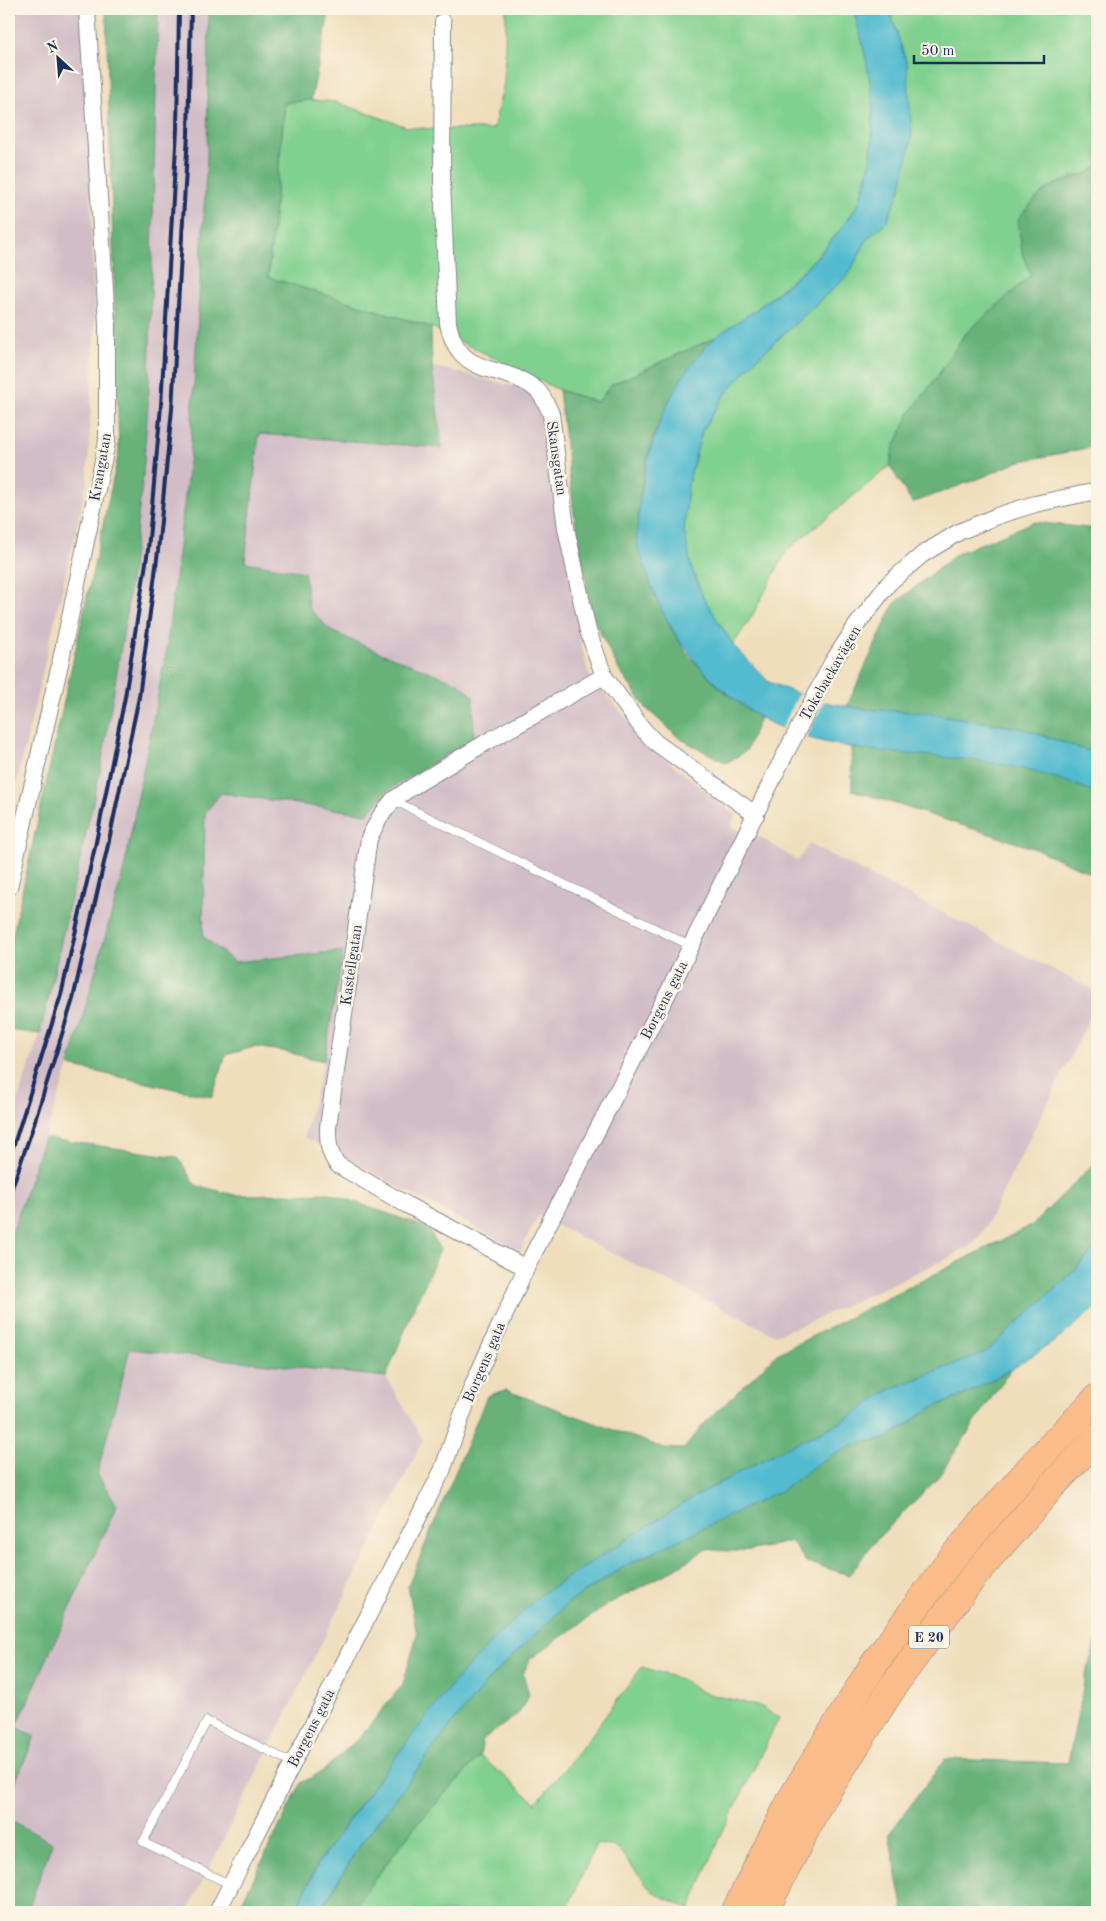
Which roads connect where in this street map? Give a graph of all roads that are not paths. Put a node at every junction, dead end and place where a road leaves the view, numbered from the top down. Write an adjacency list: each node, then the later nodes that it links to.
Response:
1 (86, 9): 7 (street, Krangatan)
2 (443, 22): 4 (street, Skansgatan)
3 (1097, 491): 6 (street, Tokebackavägen)
4 (604, 676): 5 (street, Kastellgatan); 6 (street, Skansgatan)
5 (393, 800): 8 (lane); 9 (street, Kastellgatan)
6 (756, 815): 8 (street, Borgens gata)
7 (9, 887)
8 (691, 946): 9 (street, Borgens gata)
9 (526, 1268): 12 (street, Borgens gata)
10 (1097, 1398): 15 (highway, E 20)
11 (1097, 1438): 16 (highway, E 20)
12 (293, 1763): 13 (street, Borgens gata); 13 (lane)
13 (230, 1885): 14 (street, Borgens gata)
14 (217, 1912)
15 (735, 1912)
16 (764, 1912)

